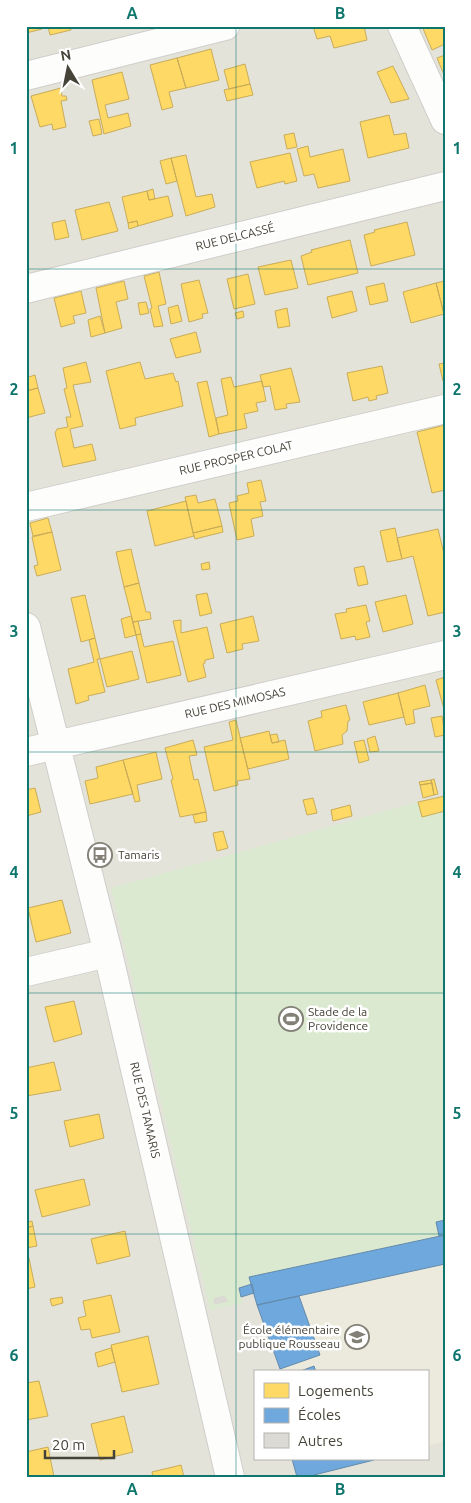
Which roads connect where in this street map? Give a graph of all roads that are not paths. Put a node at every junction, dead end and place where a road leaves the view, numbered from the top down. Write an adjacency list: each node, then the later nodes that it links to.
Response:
1 (225, 26): 3 (street)
2 (402, 26): 4 (street)
3 (26, 76)
4 (445, 120)
5 (445, 186): 6 (street, RUE DELCASSÉ)
6 (26, 289)
7 (445, 409): 8 (street, RUE PROSPER COLAT)
8 (26, 507)
9 (26, 627): 11 (street, RUE DES TAMARIS)
10 (445, 655): 11 (street, RUE DES MIMOSAS)
11 (56, 744): 12 (street, RUE DES MIMOSAS); 13 (street, RUE DES TAMARIS)
12 (26, 752)
13 (108, 953): 14 (street); 15 (street, RUE DES TAMARIS)
14 (26, 972)
15 (230, 1477)

